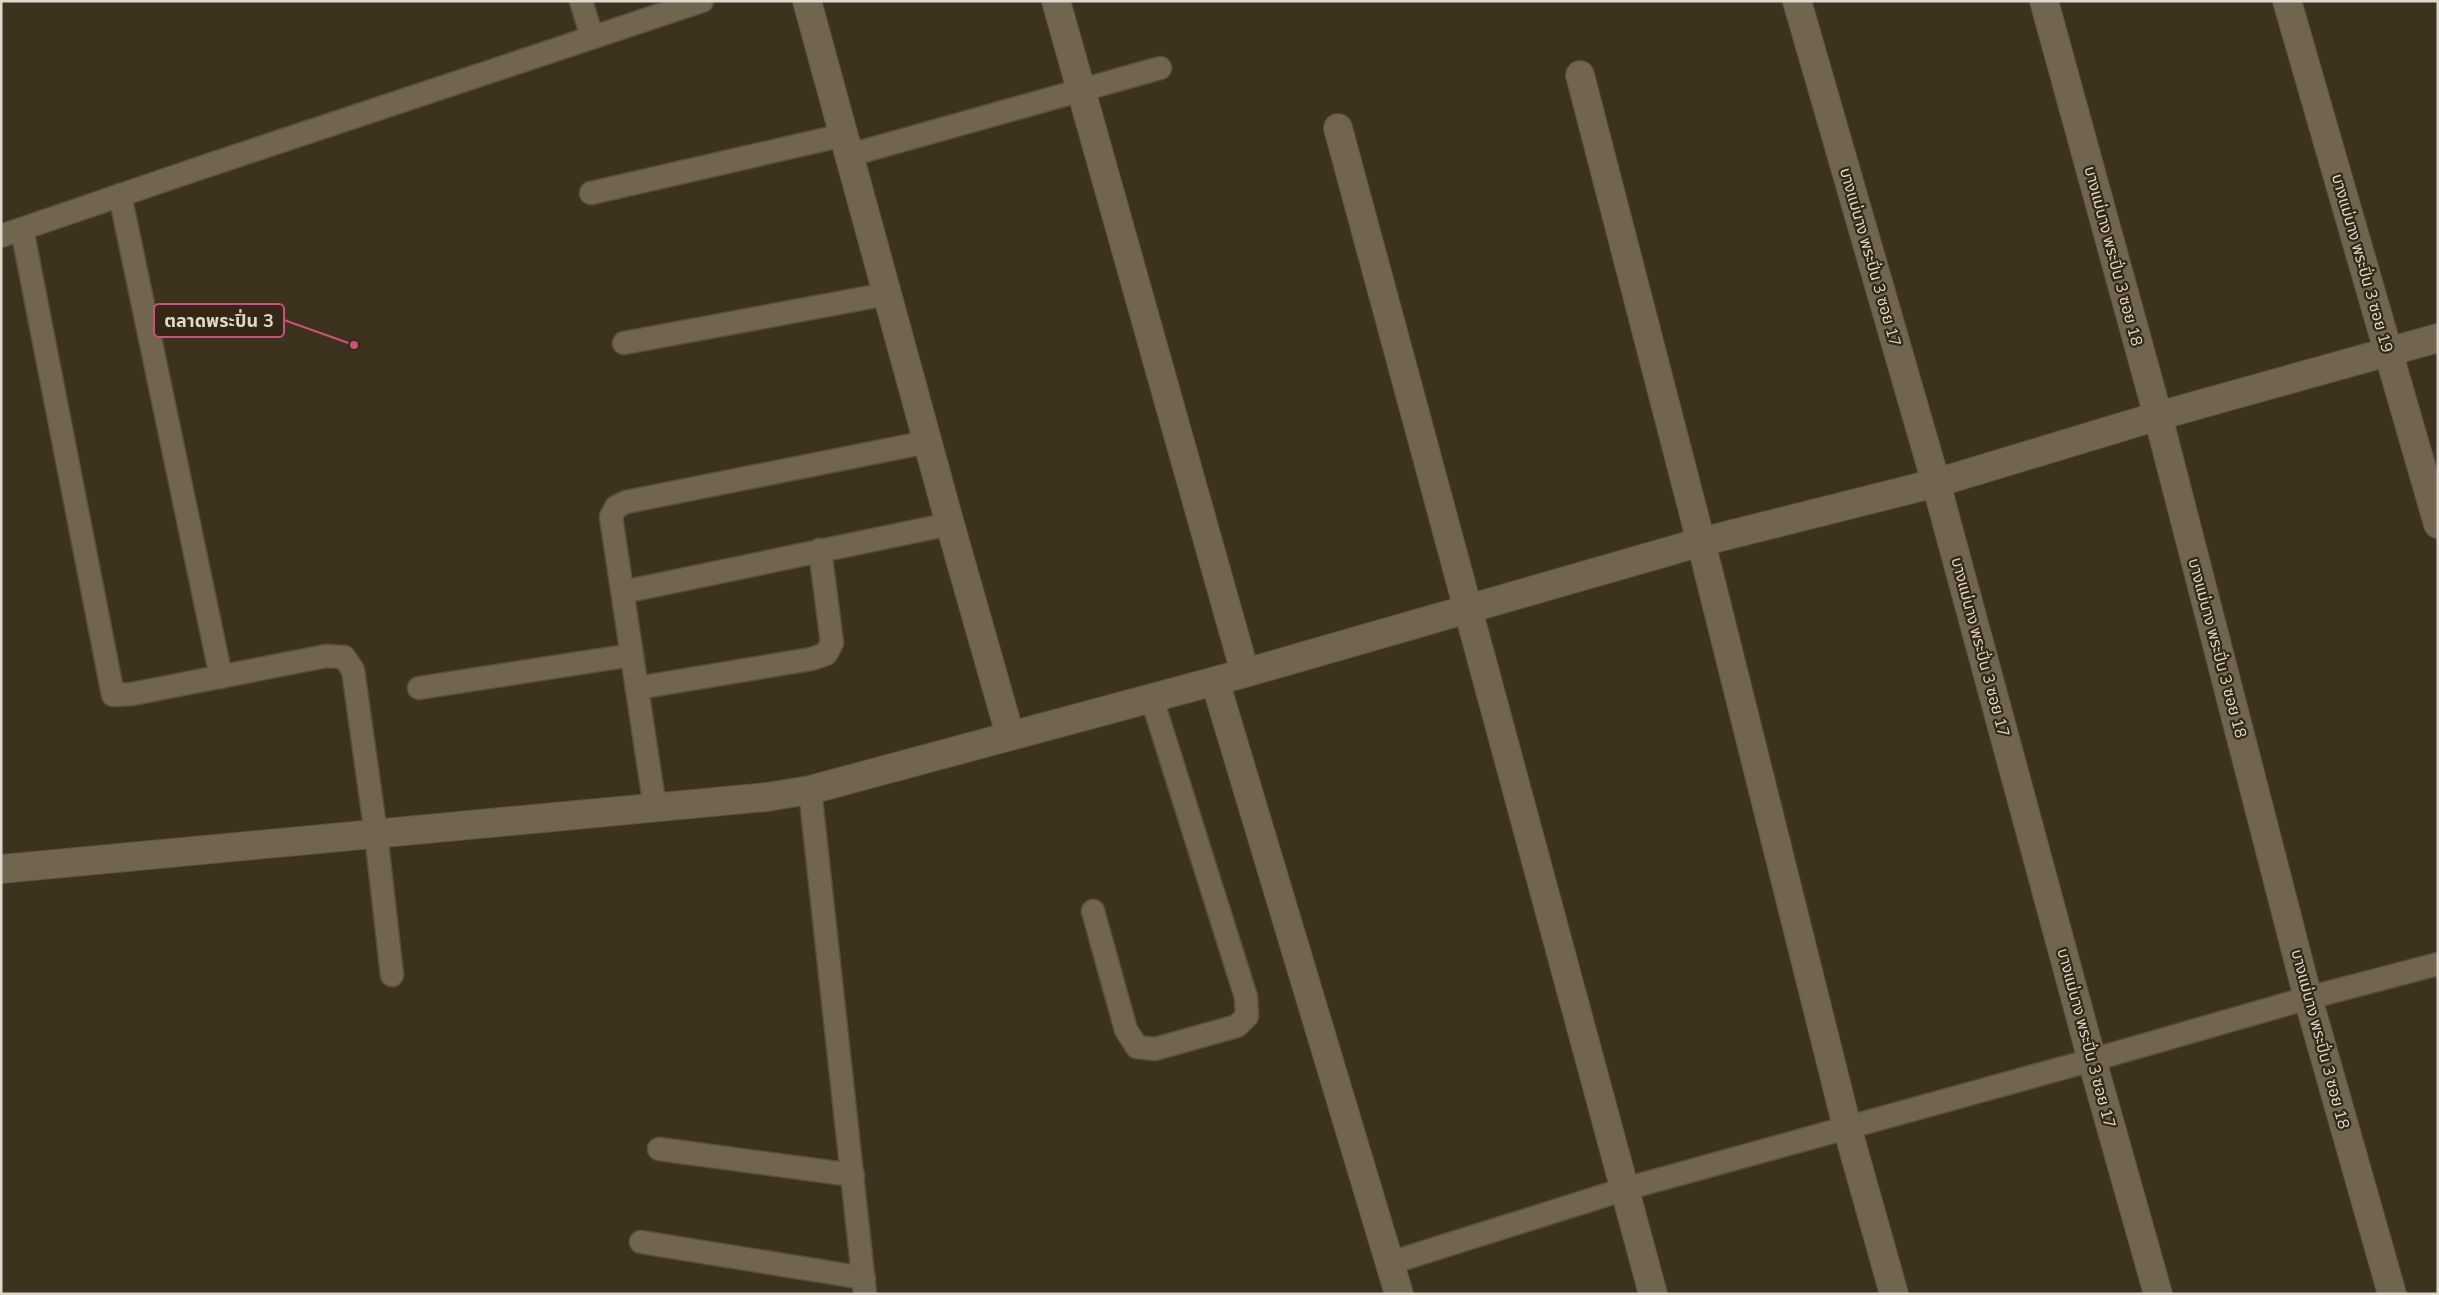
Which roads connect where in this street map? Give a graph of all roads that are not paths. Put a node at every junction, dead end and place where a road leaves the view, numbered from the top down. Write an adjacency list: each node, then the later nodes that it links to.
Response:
1 (580, 1): 8 (lane)
2 (702, 1): 8 (lane)
3 (807, 1): 13 (street)
4 (1056, 1): 11 (street)
5 (1797, 1): 23 (street, บางแม่นาง พระปิ่น 3 ซอย 17)
6 (2044, 1): 21 (street, บางแม่นาง พระปิ่น 3 ซอย 18)
7 (2287, 1): 20 (street, บางแม่นาง พระปิ่น 3 ซอย 19)
8 (592, 38): 15 (lane)
9 (1160, 68): 11 (lane)
10 (1580, 75): 26 (street)
11 (1082, 91): 13 (lane); 31 (street)
12 (1338, 128): 29 (street)
13 (847, 145): 14 (lane); 17 (street)
14 (591, 193)
15 (120, 195): 16 (lane); 32 (lane)
16 (11, 233): 32 (lane)
17 (887, 294): 19 (lane); 22 (street)
18 (2438, 338): 20 (street)
19 (624, 343)
20 (2389, 351): 21 (street); 25 (street, บางแม่นาง พระปิ่น 3 ซอย 19)
21 (2158, 416): 23 (street); 45 (street, บางแม่นาง พระปิ่น 3 ซอย 18)
22 (927, 442): 24 (street); 28 (lane)
23 (1936, 483): 26 (street); 46 (street, บางแม่นาง พระปิ่น 3 ซอย 17)
24 (950, 524): 27 (lane); 37 (street)
25 (2438, 524)
26 (1701, 542): 29 (street); 47 (street)
27 (820, 550): 28 (lane); 35 (lane)
28 (623, 592): 30 (lane)
29 (1468, 610): 31 (street); 50 (street)
30 (632, 655): 34 (lane); 35 (lane)
31 (1245, 673): 33 (street)
32 (220, 677): 40 (lane)
33 (1215, 681): 36 (street); 52 (street)
34 (418, 688)
35 (637, 688): 39 (lane)
36 (1152, 699): 37 (street); 42 (lane)
37 (1010, 735): 38 (street)
38 (810, 790): 39 (street); 49 (lane)
39 (655, 808): 40 (street)
40 (376, 834): 41 (street); 44 (lane)
41 (1, 869)
42 (1093, 911)
43 (2438, 964): 45 (lane)
44 (392, 975)
45 (2308, 998): 46 (lane); 58 (street, บางแม่นาง พระปิ่น 3 ซอย 18)
46 (2092, 1060): 47 (lane); 57 (street, บางแม่นาง พระปิ่น 3 ซอย 17)
47 (1847, 1127): 50 (lane); 56 (street)
48 (659, 1149): 49 (lane)
49 (853, 1175): 53 (lane)
50 (1625, 1189): 52 (lane); 55 (street)
51 (641, 1242): 53 (lane)
52 (1390, 1263): 54 (street)
53 (865, 1286)
54 (1399, 1294)
55 (1652, 1294)
56 (1894, 1294)
57 (2158, 1294)
58 (2392, 1294)

